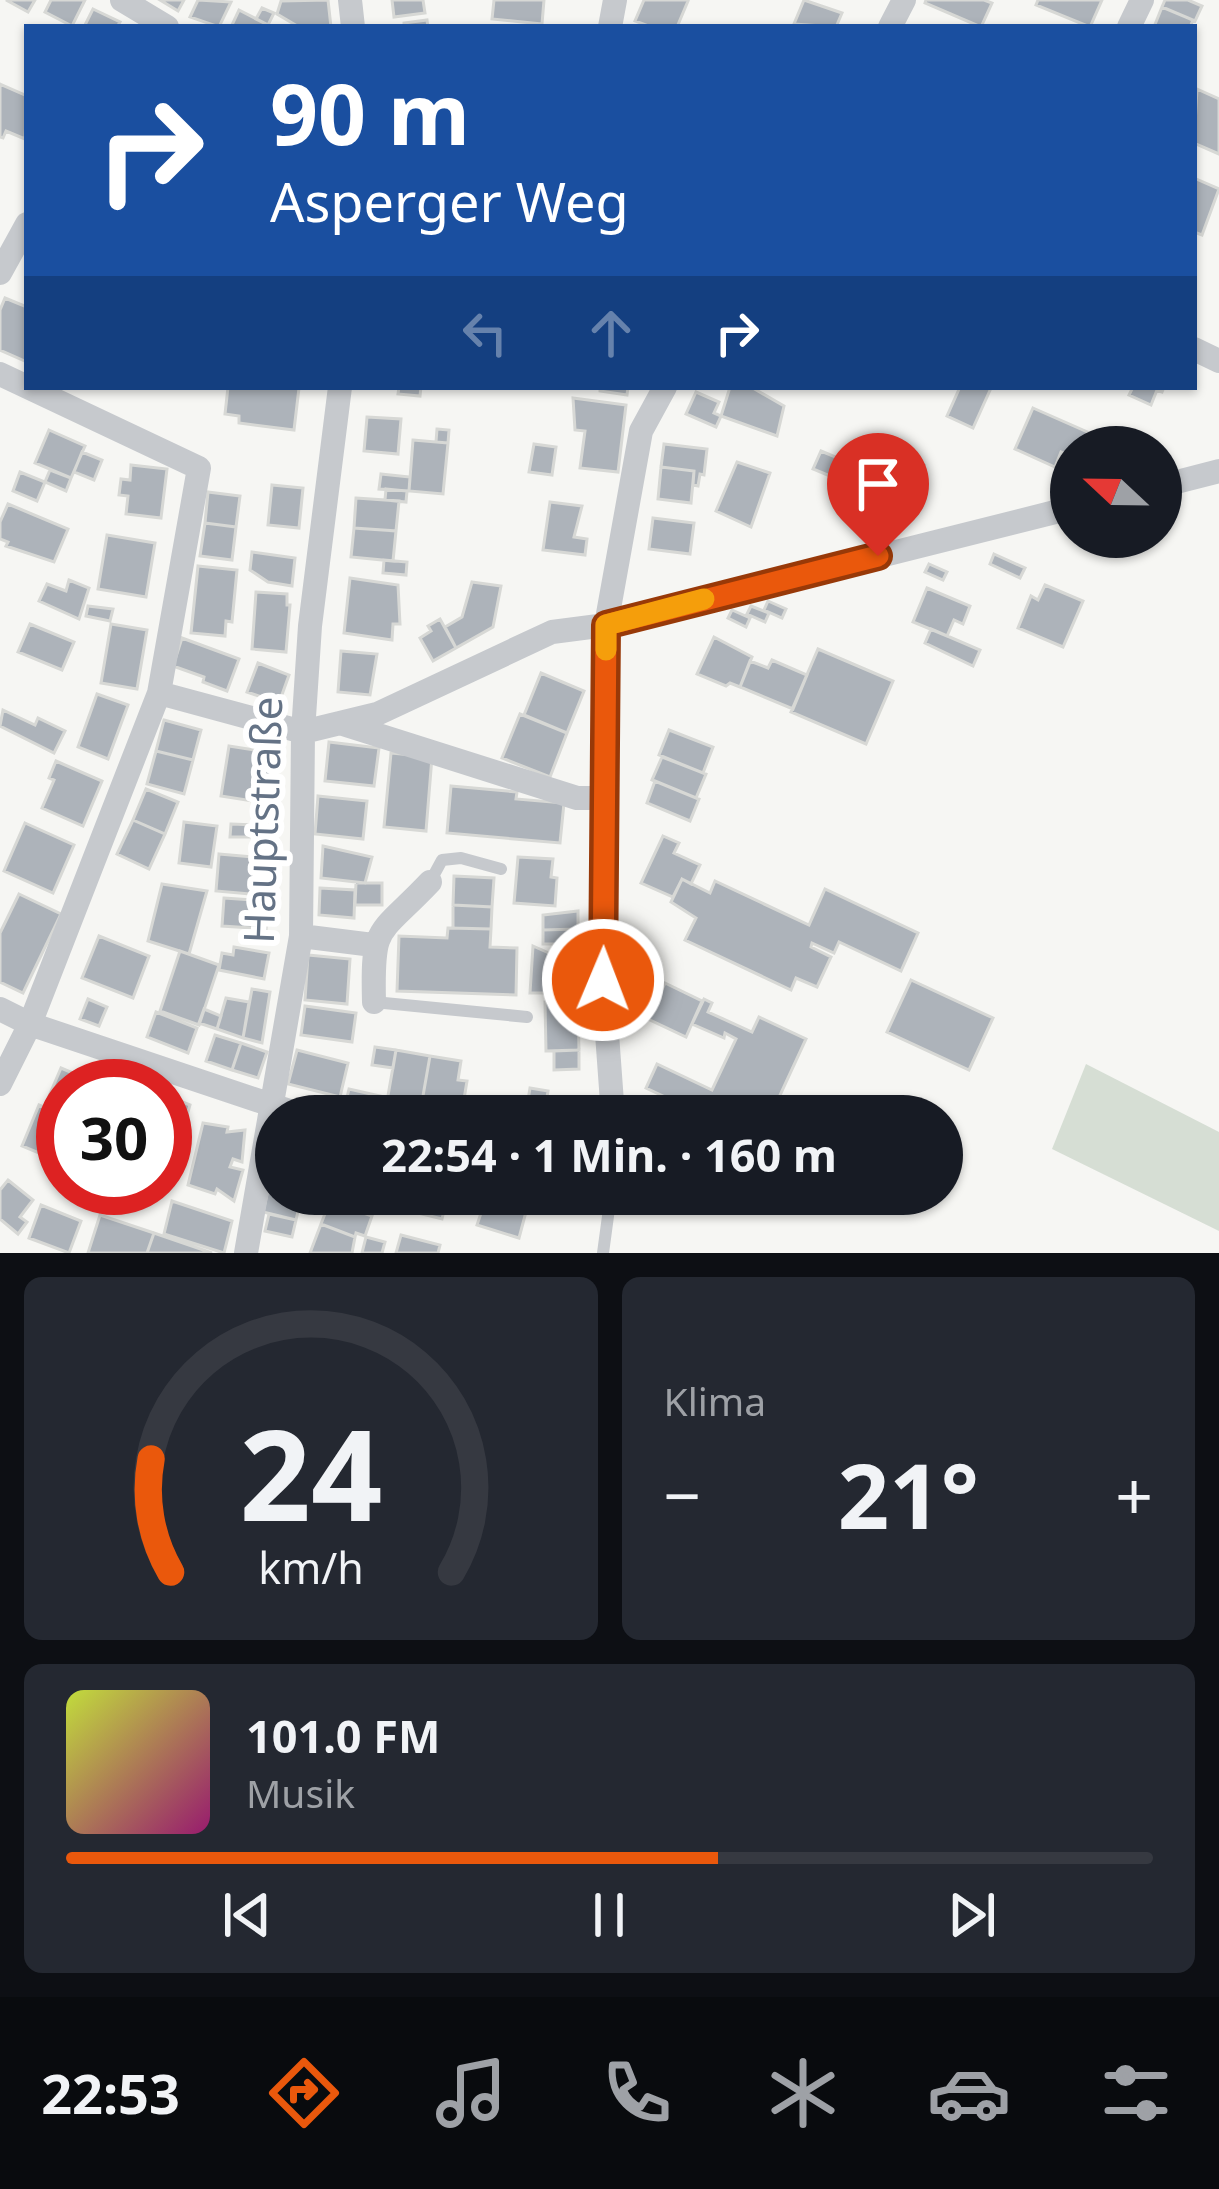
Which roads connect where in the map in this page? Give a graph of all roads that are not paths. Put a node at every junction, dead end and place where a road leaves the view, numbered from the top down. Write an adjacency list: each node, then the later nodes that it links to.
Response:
1 (122, 0): 2 (street)
2 (162, 24)
3 (24, 229): 4 (street)
4 (0, 272)
5 (34, 390): 12 (street)
6 (340, 390): 14 (street, Hauptstraße)
7 (663, 390): 11 (street)
8 (1219, 471): 9 (street)
9 (1182, 481)
10 (1050, 513): 11 (street)
11 (606, 625): 13 (street); 15 (street)
12 (159, 693): 14 (street); 23 (street)
13 (338, 723): 14 (street); 15 (street)
14 (303, 732): 18 (street, Hauptstraße)
15 (604, 798): 26 (street)
16 (501, 869): 17 (lane)
17 (430, 882): 19 (street)
18 (301, 936): 19 (street); 25 (street, Hauptstraße)
19 (373, 945): 20 (street)
20 (374, 1002): 22 (lane)
21 (0, 1009): 23 (street)
22 (527, 1016)
23 (30, 1024): 24 (street); 27 (street)
24 (0, 1084)
25 (273, 1095)
26 (611, 1095)
27 (255, 1101)
28 (255, 1200): 30 (street, Hauptstraße)
29 (608, 1215): 31 (lane)
30 (246, 1253)
31 (603, 1253)

